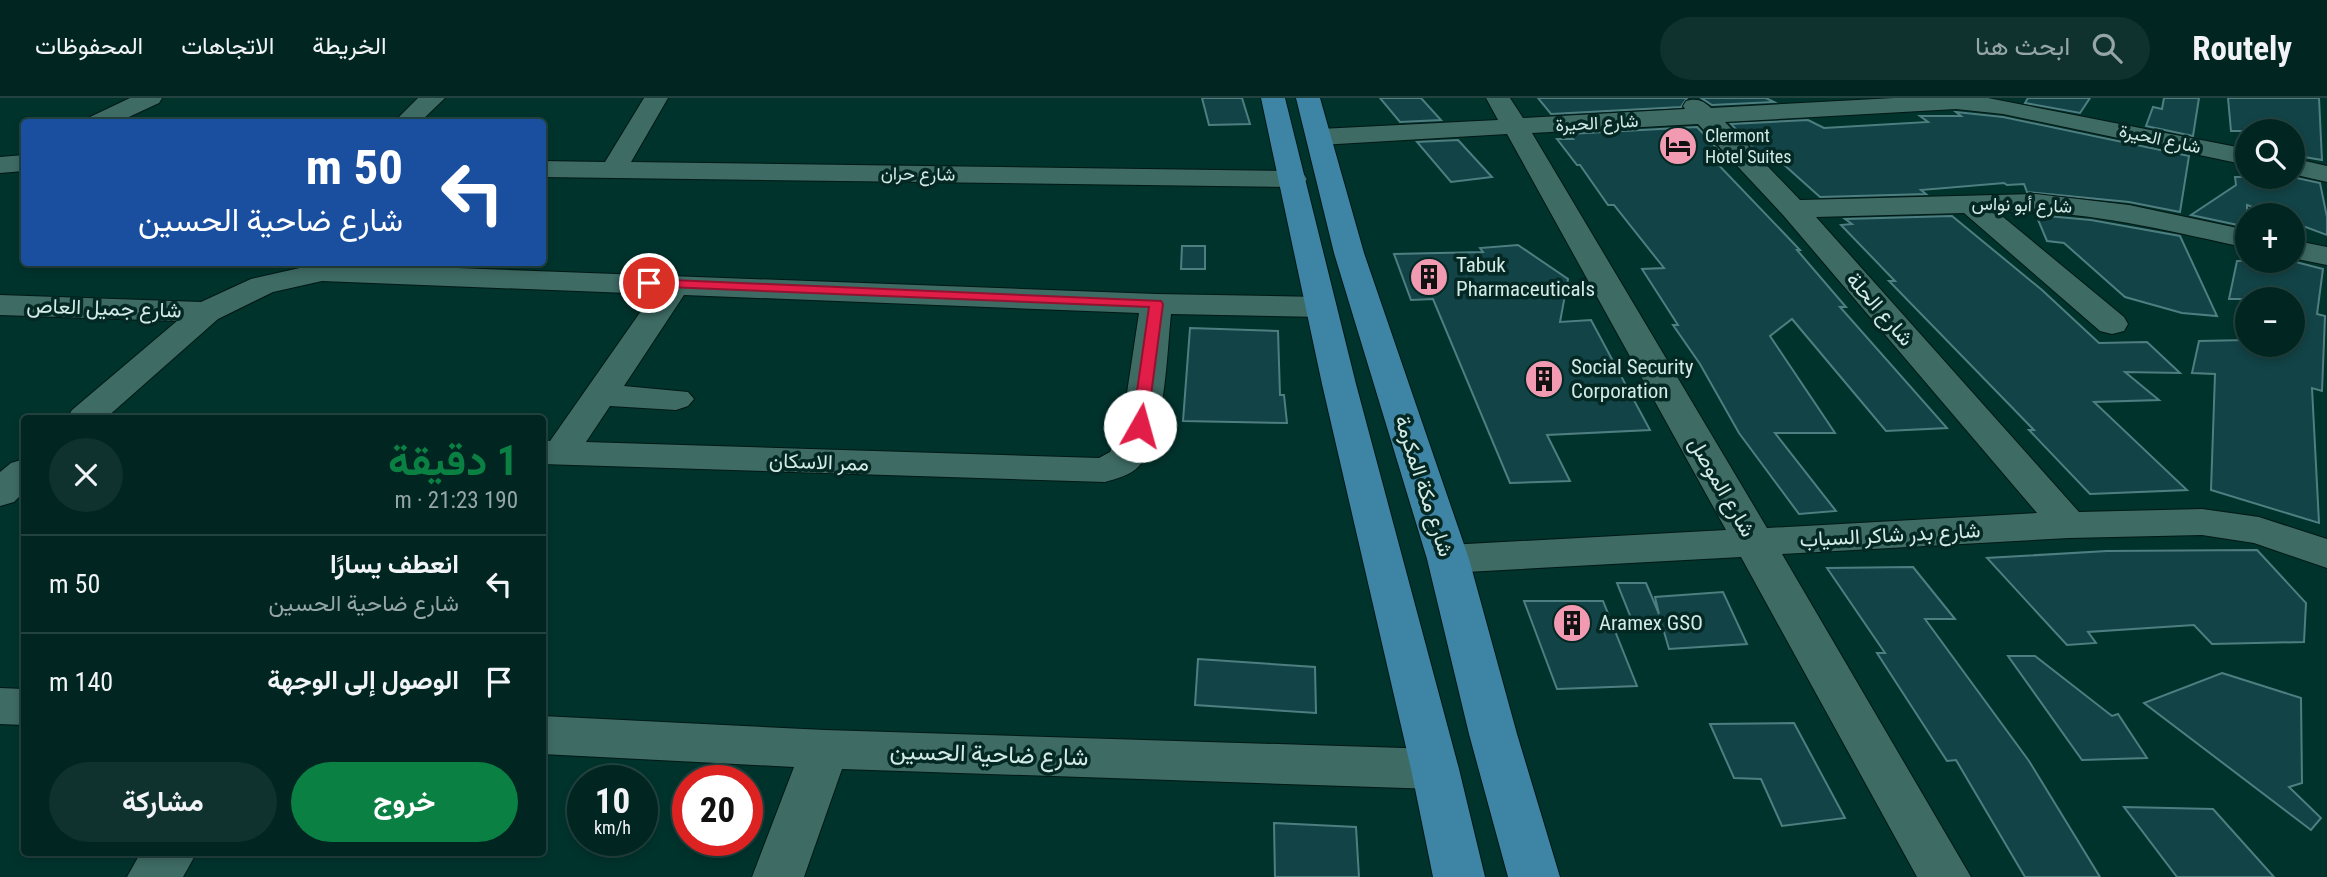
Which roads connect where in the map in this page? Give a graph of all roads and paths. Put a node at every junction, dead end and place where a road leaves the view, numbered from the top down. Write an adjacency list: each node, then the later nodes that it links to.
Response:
1 (150, 98): 8 (street)
2 (433, 98): 9 (street)
3 (656, 98): 16 (street)
4 (1273, 98): 18 (main road)
5 (1308, 98): 10 (main road, شارع مكة المكرمة)
6 (1697, 107): 7 (street, شارع الحيرة); 11 (street, شارع الحيرة); 20 (street, شارع الحلة)
7 (1506, 112): 10 (street, شارع الحيرة); 38 (street, شارع الموصل)
8 (105, 119)
9 (410, 119)
10 (1320, 137): 40 (main road, شارع مكة المكرمة)
11 (2235, 154)
12 (21, 163): 13 (street)
13 (0, 165)
14 (546, 169): 16 (street, شارع حران)
15 (2305, 169): 17 (street)
16 (613, 170): 18 (street, شارع حران)
17 (2327, 174)
18 (1293, 179): 28 (main road)
19 (1970, 203): 20 (street, شارع أبو نواس); 21 (street, شارع أبو نواس); 30 (street)
20 (1793, 209): 37 (street, شارع الحلة)
21 (2235, 237)
22 (2305, 252): 23 (street)
23 (2327, 256)
24 (326, 267): 25 (street); 29 (street)
25 (676, 284): 26 (street); 31 (street)
26 (1156, 304): 28 (street); 34 (street, ممر الاسكان)
27 (0, 305): 29 (street, شارع جميل العاص)
28 (1321, 307): 45 (main road)
29 (207, 312): 33 (street)
30 (2112, 324)
31 (600, 395): 32 (street); 34 (street)
32 (676, 399)
33 (88, 415)
34 (552, 452)
35 (21, 474): 36 (street)
36 (0, 493)
37 (2069, 525): 38 (street, شارع بدر شاكر السياب); 39 (street, شارع بدر شاكر السياب)
38 (1753, 542): 40 (street, شارع بدر شاكر السياب); 51 (street, شارع الموصل)
39 (2327, 554)
40 (1448, 559): 50 (main road, شارع مكة المكرمة)
41 (0, 706): 42 (street)
42 (21, 707)
43 (546, 735): 44 (street, شارع ضاحية الحسين)
44 (825, 749): 45 (street, شارع ضاحية الحسين); 48 (street)
45 (1435, 769): 49 (main road)
46 (168, 856): 47 (street)
47 (153, 877)
48 (778, 877)
49 (1459, 877)
50 (1534, 877)
51 (1945, 877)

